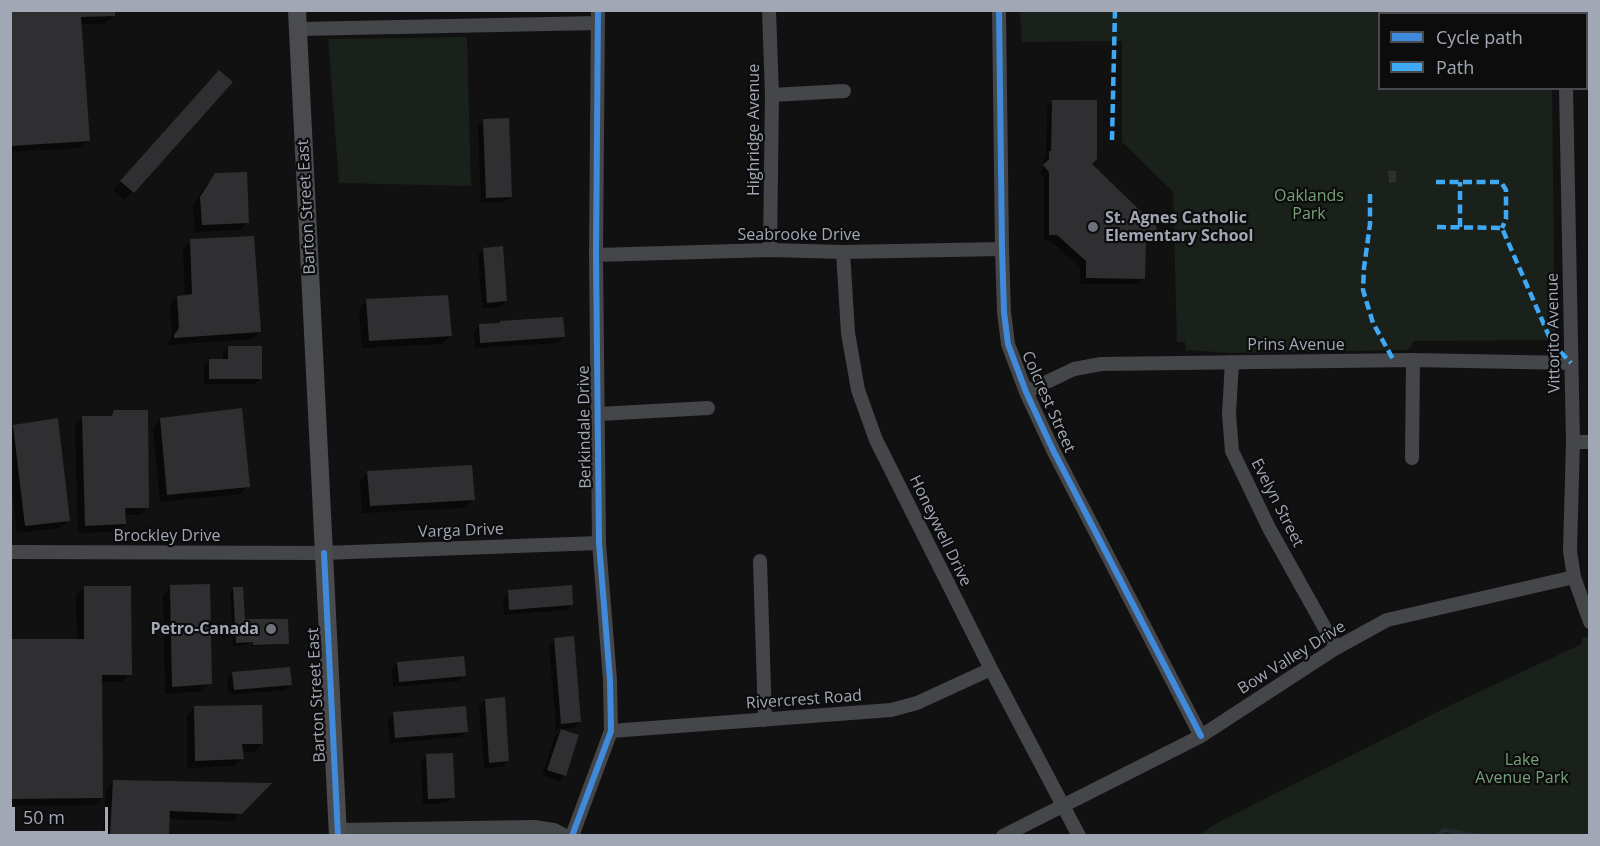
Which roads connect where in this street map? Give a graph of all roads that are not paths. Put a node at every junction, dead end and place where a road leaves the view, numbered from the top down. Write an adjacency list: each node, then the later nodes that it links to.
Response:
1 (769, 10): 7 (street, Highridge Avenue)
2 (999, 10): 8 (street, Colcrest Street)
3 (598, 17): 4 (street); 11 (street, Berkindale Drive)
4 (298, 20): 23 (main road, Barton Street East)
5 (1566, 90): 14 (street, Vittorito Avenue)
6 (844, 91): 7 (street)
7 (772, 95): 9 (street, Highridge Avenue)
8 (1002, 249): 10 (street, Seabrooke Drive); 15 (street, Colcrest Street)
9 (770, 250): 10 (street, Seabrooke Drive); 11 (street, Seabrooke Drive)
10 (843, 252): 28 (street, Honeywell Drive)
11 (596, 255): 17 (street, Berkindale Drive)
12 (1413, 360): 13 (street, Prins Avenue); 14 (street, Prins Avenue); 20 (street)
13 (1232, 362): 15 (street, Prins Avenue); 27 (street, Evelyn Street)
14 (1571, 363): 18 (street, Vittorito Avenue)
15 (1026, 392): 31 (street, Colcrest Street)
16 (708, 408): 17 (street)
17 (599, 414): 21 (street, Berkindale Drive)
18 (1573, 442): 19 (street); 25 (street, Vittorito Avenue)
19 (1590, 442)
20 (1412, 458)
21 (599, 543): 23 (street, Varga Drive); 30 (street, Berkindale Drive)
22 (10, 552): 23 (street, Brockley Drive)
23 (324, 553): 34 (main road, Barton Street East)
24 (760, 561): 29 (street)
25 (1574, 578): 26 (street); 27 (street, Bow Valley Drive)
26 (1590, 622)
27 (1336, 648): 31 (street, Bow Valley Drive)
28 (991, 669): 29 (street, Rivercrest Road); 32 (street, Honeywell Drive)
29 (765, 720): 30 (street, Rivercrest Road)
30 (611, 731): 36 (street, Berkindale Drive)
31 (1201, 736): 32 (street, Bow Valley Drive)
32 (1064, 807): 37 (street, Bow Valley Drive); 38 (street, Honeywell Drive)
33 (535, 831): 34 (street); 35 (street)
34 (337, 833)
35 (565, 836)
36 (572, 836)
37 (1003, 836)
38 (1078, 836)

